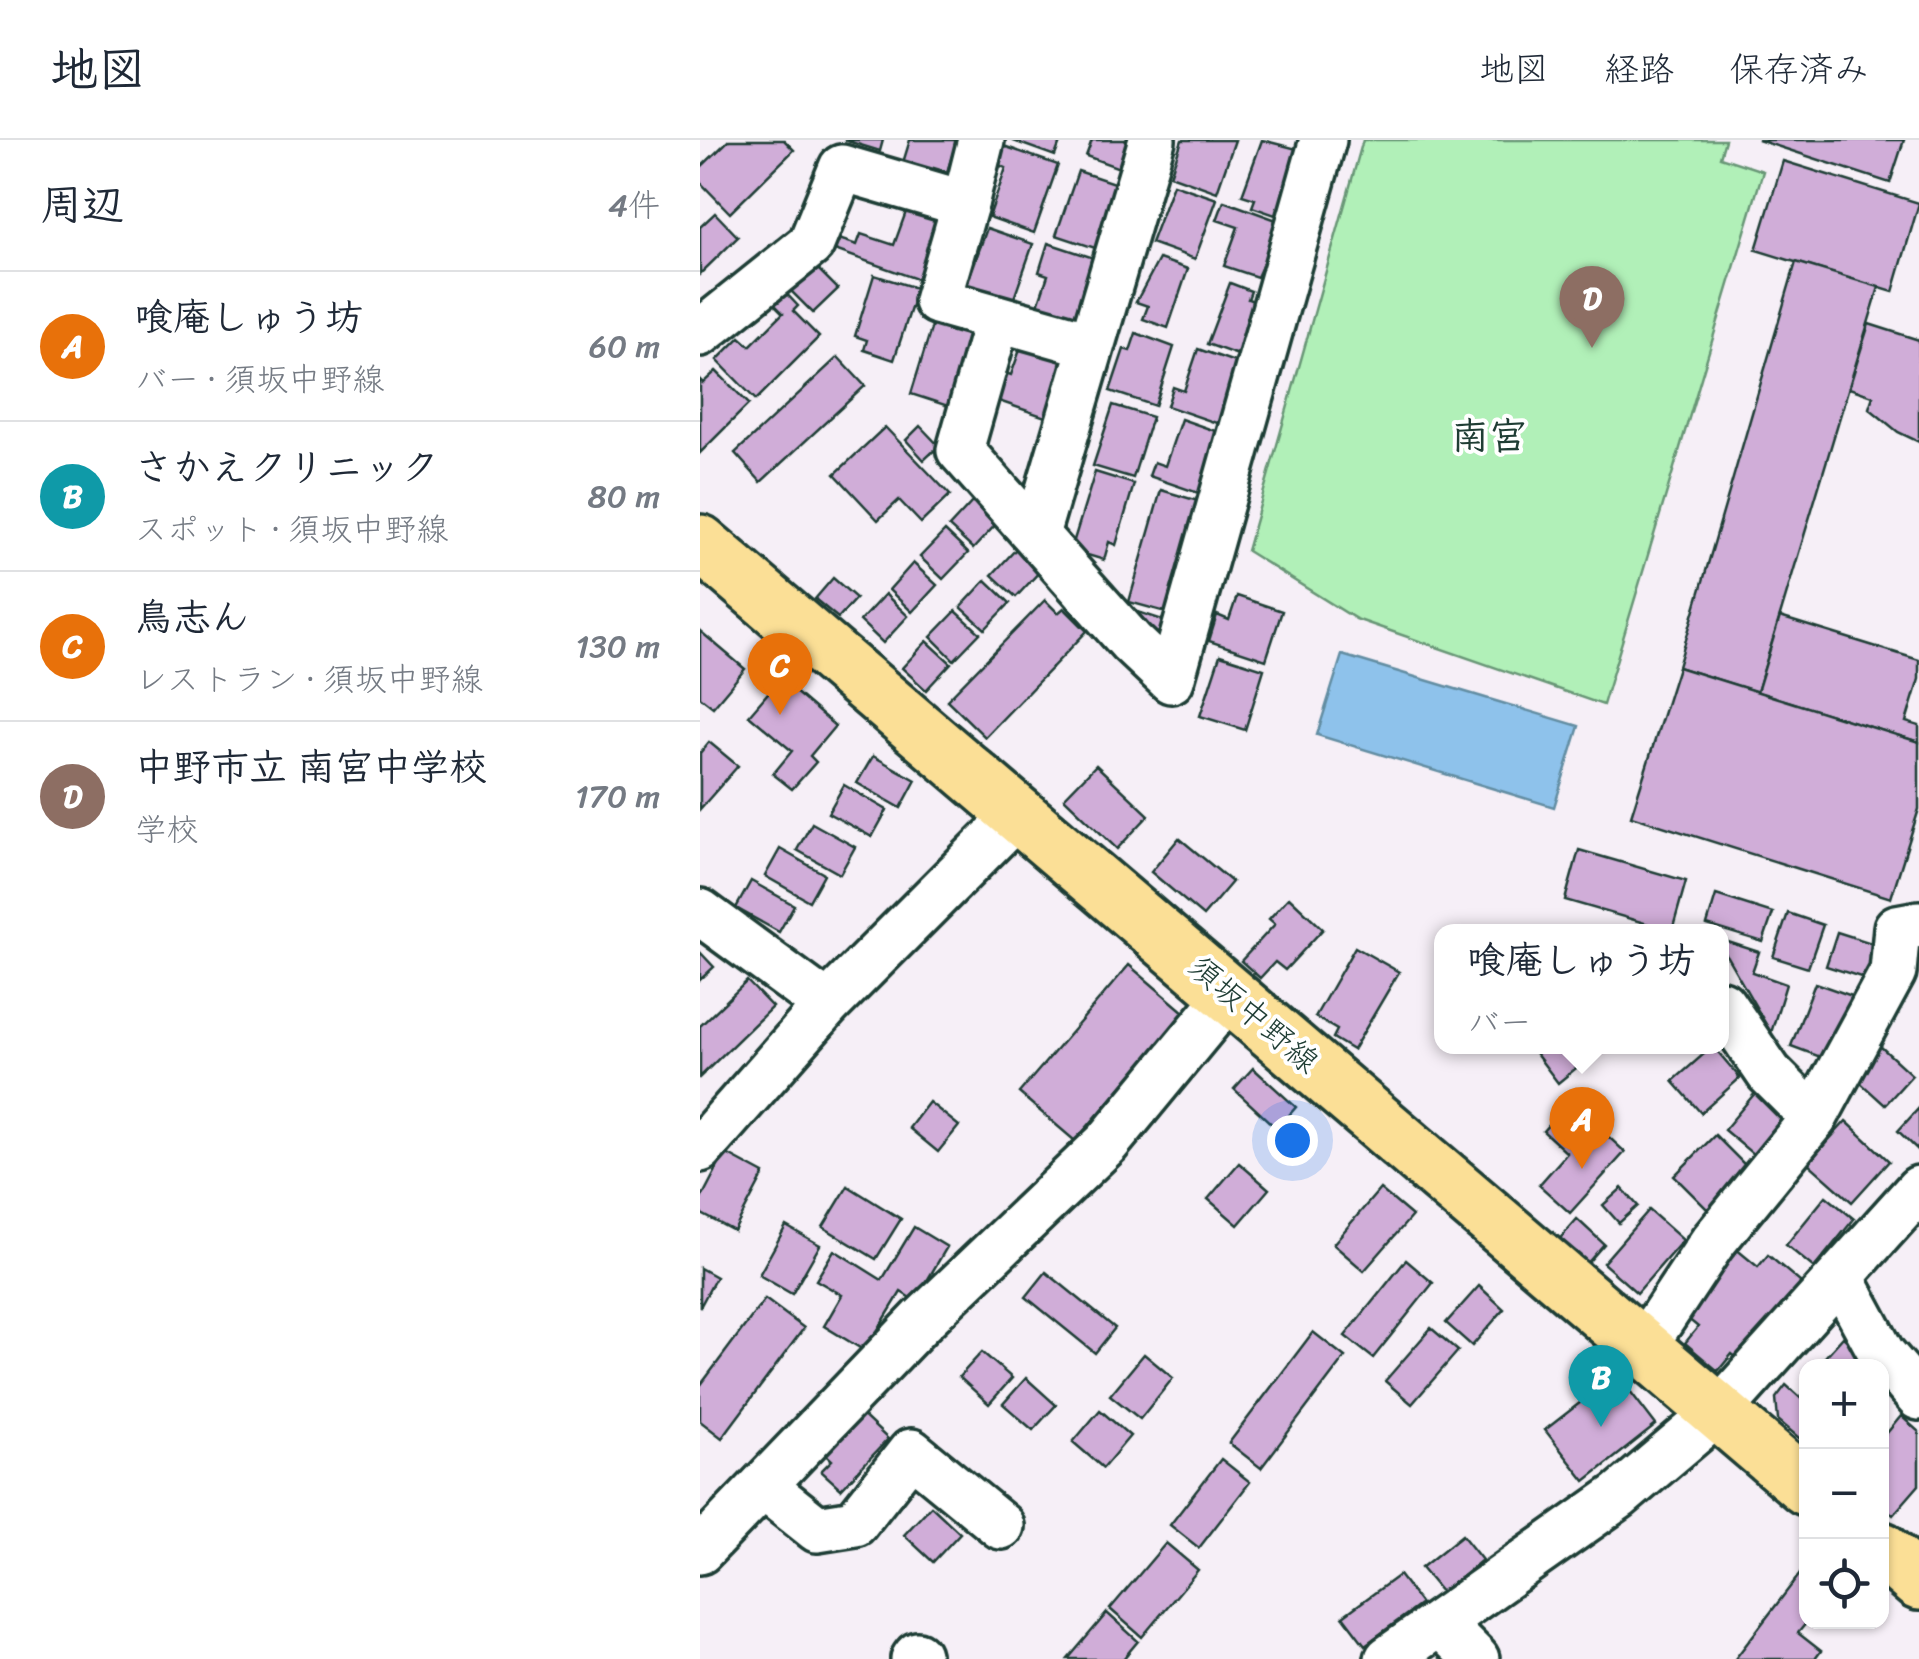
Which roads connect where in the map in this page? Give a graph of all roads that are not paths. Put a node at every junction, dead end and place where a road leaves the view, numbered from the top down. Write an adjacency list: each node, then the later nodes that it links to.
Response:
1 (982, 140): 5 (street)
2 (1152, 140): 8 (street)
3 (1323, 140): 9 (street)
4 (831, 154): 5 (street); 7 (street)
5 (965, 204): 6 (street)
6 (997, 320): 8 (street); 9 (street)
7 (700, 333)
8 (1089, 344): 9 (street)
9 (1036, 534)
10 (700, 543): 11 (main road, 須坂中野線)
11 (1019, 813): 14 (main road, 須坂中野線); 15 (street)
12 (700, 912): 15 (street)
13 (1919, 924): 17 (street)
14 (1230, 994): 21 (main road, 須坂中野線); 25 (street)
15 (826, 1006): 18 (street)
16 (1729, 1014): 17 (street)
17 (1814, 1118): 21 (street)
18 (704, 1136)
19 (1919, 1189): 20 (street)
20 (1840, 1278): 22 (street); 23 (street)
21 (1643, 1347): 23 (main road, 須坂中野線)
22 (1919, 1397)
23 (1718, 1412): 24 (main road, 須坂中野線); 30 (street)
24 (1799, 1480)
25 (763, 1486): 26 (street); 27 (street)
26 (1002, 1526)
27 (700, 1551)
28 (1889, 1556): 29 (main road)
29 (1919, 1582)
30 (1441, 1624): 31 (street); 32 (street)
31 (1388, 1659)
32 (1476, 1659)

